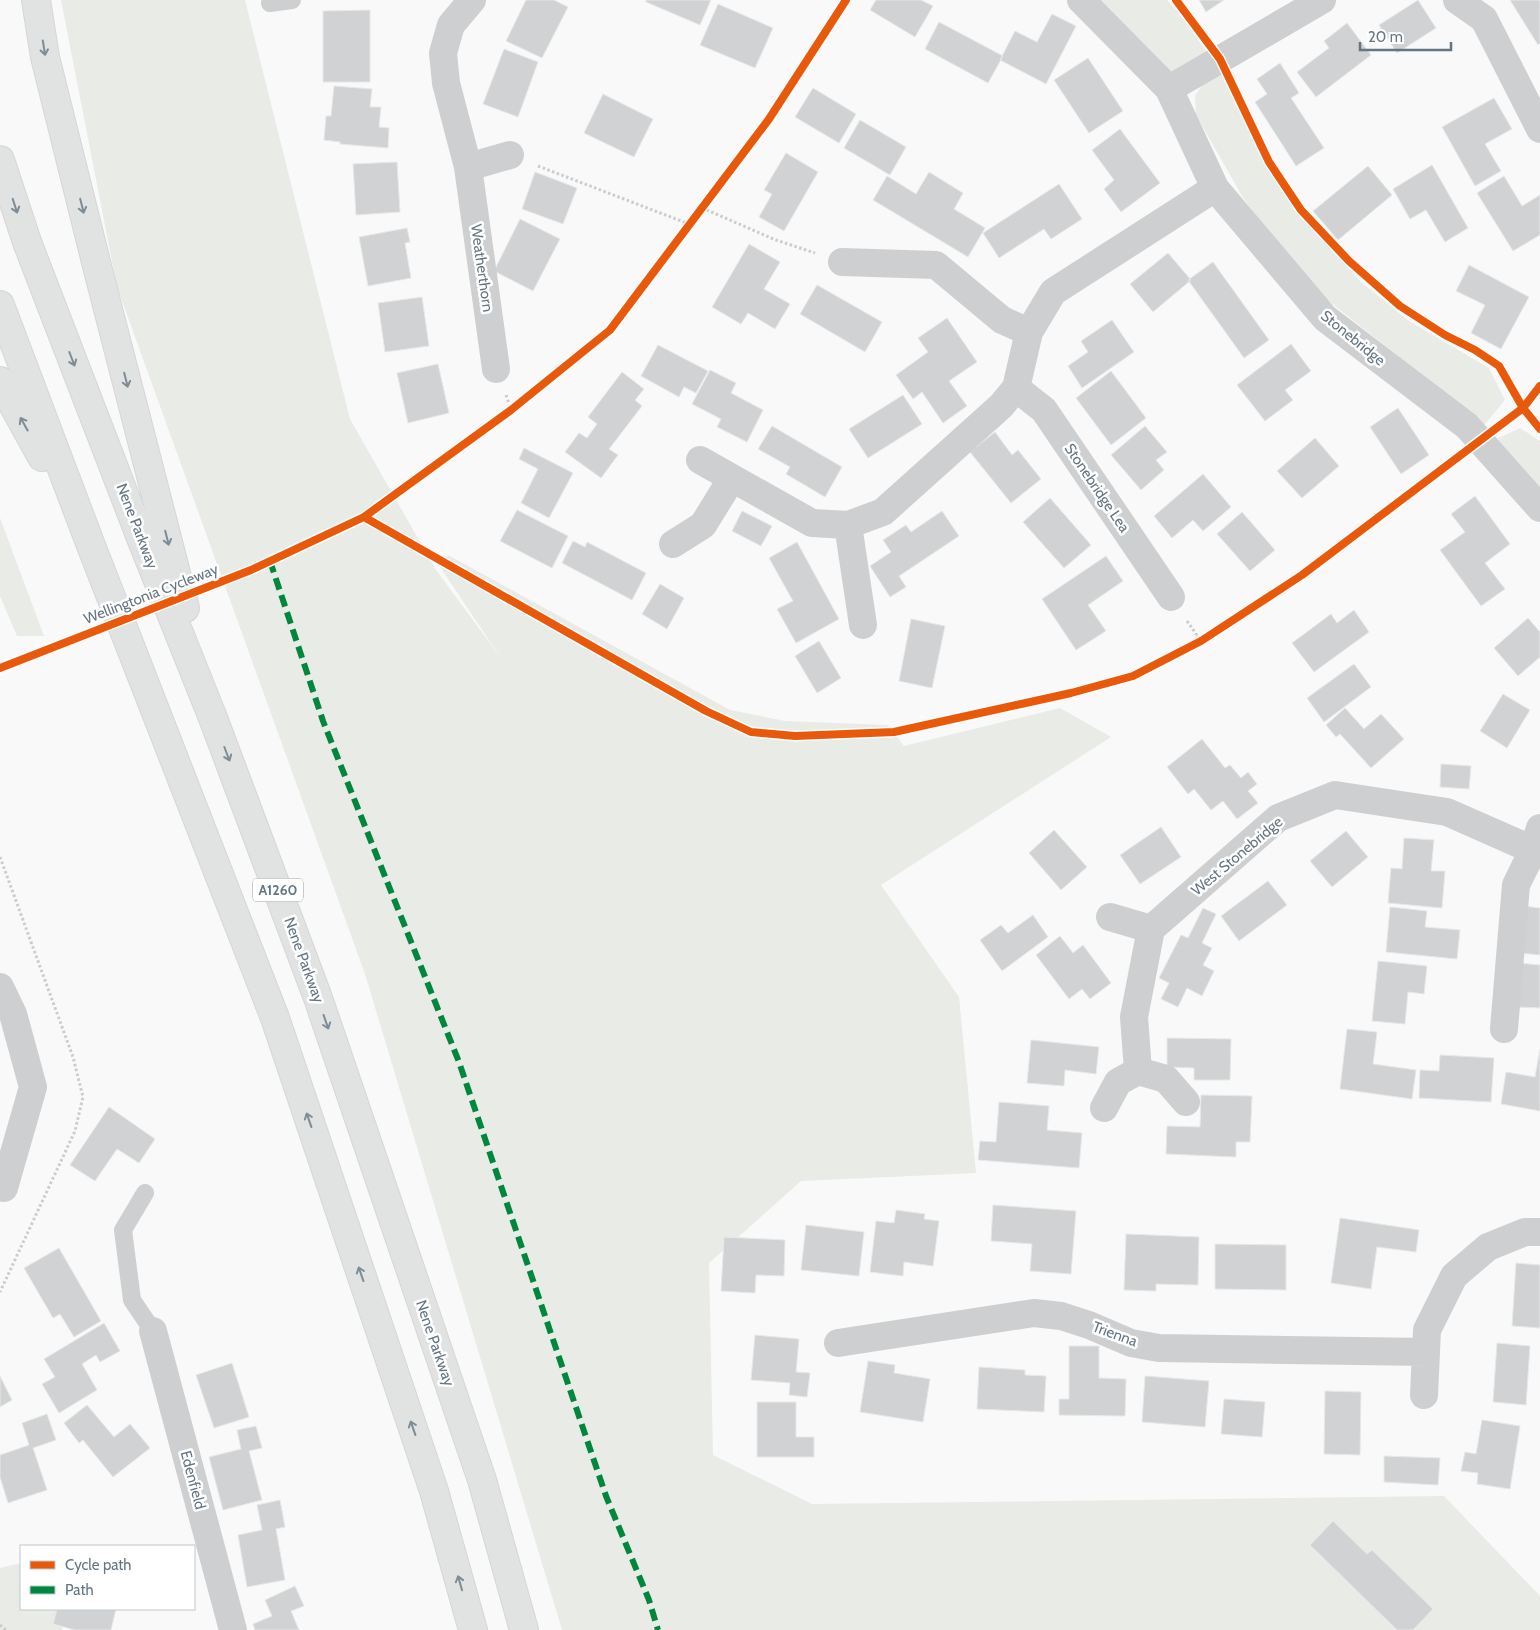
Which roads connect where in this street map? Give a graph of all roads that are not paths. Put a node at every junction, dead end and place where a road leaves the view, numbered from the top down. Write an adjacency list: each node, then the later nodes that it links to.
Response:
1 (36, 0): 28 (highway, one-way to 28)
2 (292, 0): 7 (lane)
3 (1081, 0): 8 (street, Stonebridge)
4 (1322, 0): 8 (street)
5 (1458, 0): 9 (street)
6 (464, 2): 12 (street, Weatherthorn)
7 (270, 3)
8 (1170, 89): 13 (street, Stonebridge)
9 (1540, 129)
10 (510, 155): 12 (street)
11 (0, 160): 28 (highway, Nene Parkway / A1260, one-way to 28)
12 (468, 167): 17 (street, Weatherthorn)
13 (1214, 188): 16 (street); 22 (street, Stonebridge)
14 (842, 262): 16 (street)
15 (0, 305): 24 (highway, A1260)
16 (1029, 332): 19 (street)
17 (496, 369)
18 (0, 381): 24 (highway, one-way to 18)
19 (1016, 388): 23 (street); 26 (street, Stonebridge Lea)
20 (700, 460): 21 (street)
21 (732, 478): 23 (street); 25 (street)
22 (1540, 508)
23 (848, 525): 27 (street)
24 (90, 544): 45 (highway, A1260, one-way to 24)
25 (673, 544)
26 (1171, 596)
27 (863, 625)
28 (213, 718): 46 (highway, Nene Parkway / A1260, one-way to 46)
29 (1536, 839): 31 (street, West Stonebridge); 33 (street, West Stonebridge)
30 (1110, 916): 31 (street)
31 (1151, 929): 34 (street)
32 (0, 987): 37 (street)
33 (1504, 1029)
34 (1138, 1071): 35 (street); 36 (street)
35 (1186, 1102)
36 (1104, 1108)
37 (1, 1190)
38 (145, 1193): 40 (lane)
39 (1540, 1232): 42 (street)
40 (153, 1331): 44 (street, Edenfield)
41 (838, 1343): 42 (street, Trienna)
42 (1426, 1352): 43 (street)
43 (1424, 1395)
44 (233, 1630)
45 (473, 1630)
46 (524, 1630)

